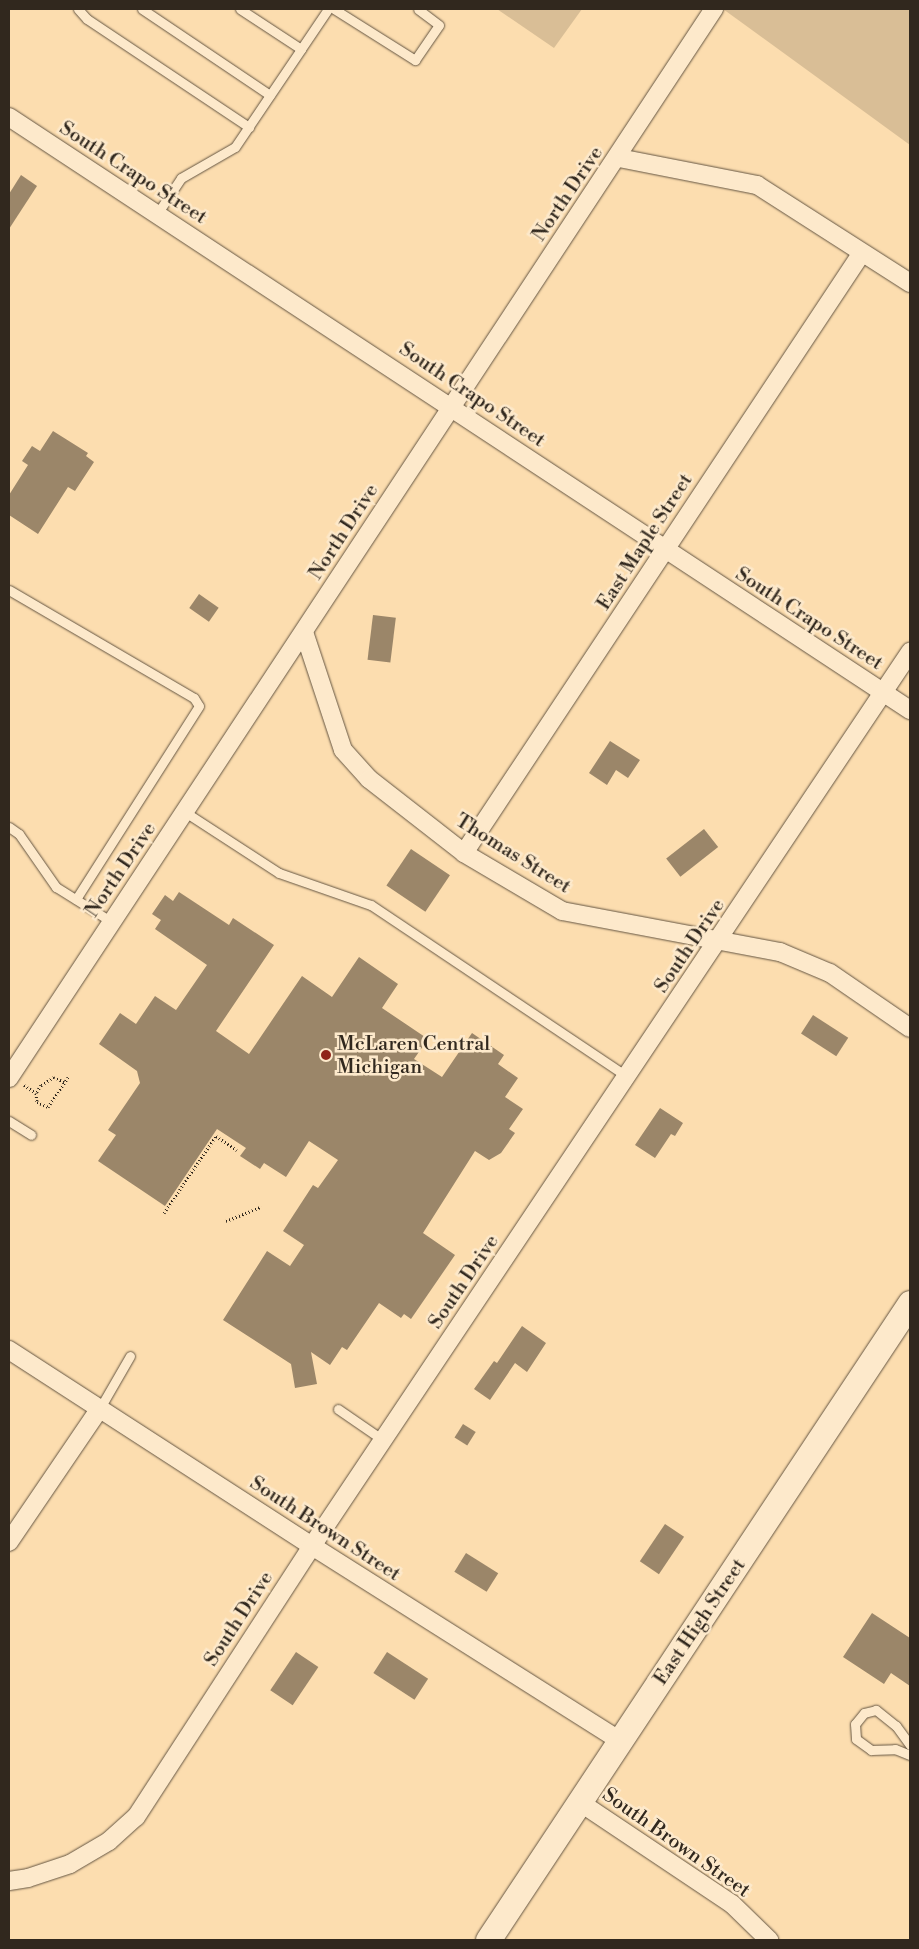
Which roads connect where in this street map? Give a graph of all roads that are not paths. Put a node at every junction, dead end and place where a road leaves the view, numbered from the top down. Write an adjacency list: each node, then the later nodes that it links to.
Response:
1 (78, 9): 11 (lane)
2 (142, 9): 9 (lane)
3 (240, 9): 8 (lane)
4 (328, 9): 8 (lane)
5 (334, 9): 6 (lane)
6 (418, 9)
7 (714, 9): 12 (street, North Drive)
8 (300, 49): 9 (lane)
9 (270, 95): 11 (lane)
10 (9, 117): 13 (street, South Crapo Street)
11 (249, 127): 13 (lane)
12 (619, 158): 14 (street); 16 (street, North Drive)
13 (157, 214): 16 (street, South Crapo Street)
14 (861, 254): 15 (street); 17 (street, East Maple Street)
15 (910, 284)
16 (451, 406): 17 (street, South Crapo Street); 19 (street, North Drive)
17 (665, 550): 21 (street, South Crapo Street); 25 (street, East Maple Street)
18 (9, 590): 26 (lane)
19 (304, 632): 23 (street, North Drive); 25 (street, Thomas Street)
20 (910, 652): 21 (street, South Drive)
21 (882, 692): 22 (street, South Crapo Street); 28 (street, South Drive)
22 (910, 710)
23 (184, 812): 27 (street, North Drive); 30 (lane)
24 (9, 827): 26 (lane)
25 (464, 853): 28 (street, Thomas Street)
26 (76, 899): 27 (lane)
27 (112, 922): 31 (street, North Drive)
28 (718, 943): 29 (street, Thomas Street); 30 (street, South Drive)
29 (910, 1028)
30 (628, 1077): 39 (street, South Drive)
31 (16, 1081)
32 (9, 1121): 33 (lane)
33 (31, 1136)
34 (910, 1303): 42 (street, East High Street)
35 (9, 1350): 37 (street, South Brown Street)
36 (130, 1356): 37 (lane)
37 (100, 1408): 40 (street); 41 (street, South Brown Street)
38 (338, 1410): 39 (lane)
39 (384, 1440): 41 (street, South Drive)
40 (9, 1542)
41 (312, 1546): 42 (street, South Brown Street); 46 (street, South Drive)
42 (621, 1741): 45 (street, East High Street)
43 (910, 1745): 44 (lane)
44 (910, 1755)
45 (580, 1803): 47 (street, East High Street); 48 (street, South Brown Street)
46 (9, 1881)
47 (488, 1940)
48 (769, 1940)

